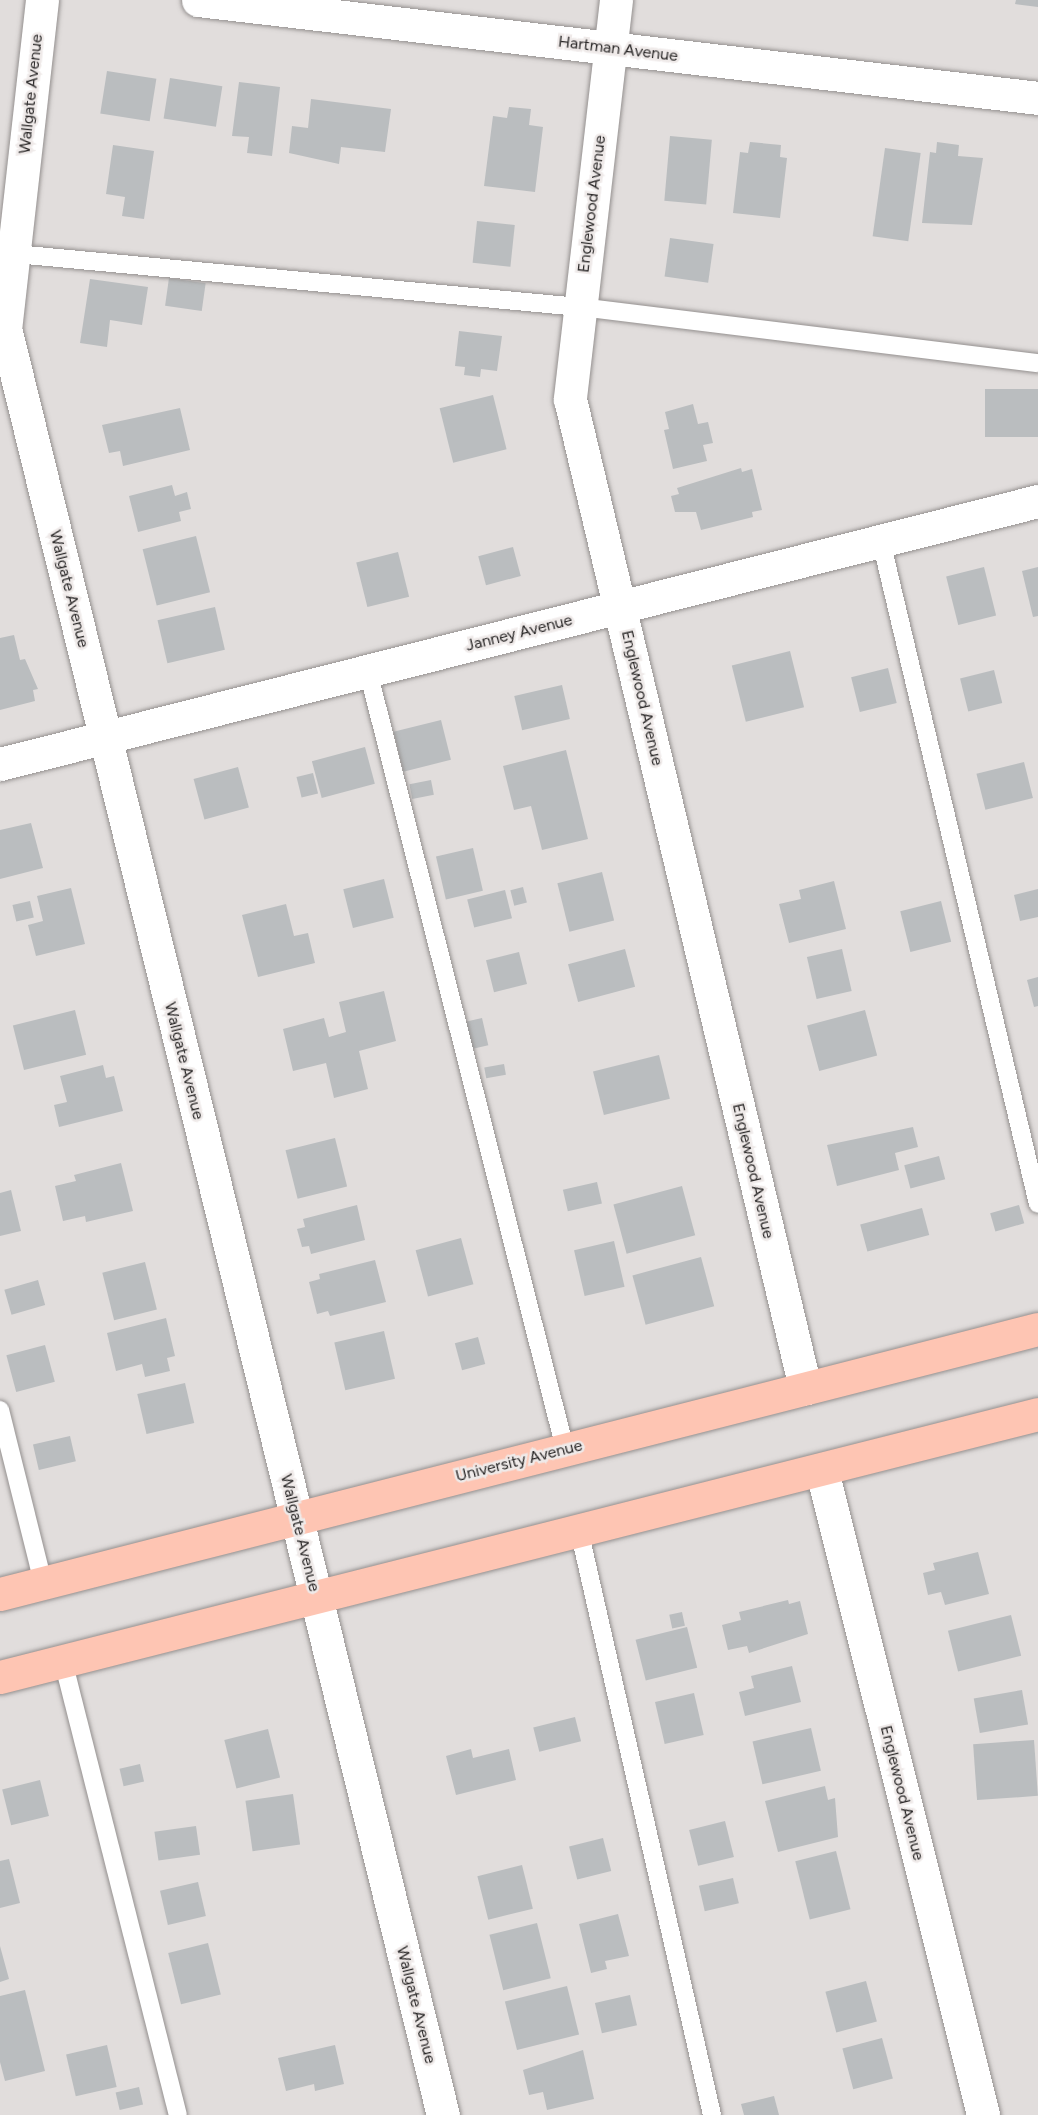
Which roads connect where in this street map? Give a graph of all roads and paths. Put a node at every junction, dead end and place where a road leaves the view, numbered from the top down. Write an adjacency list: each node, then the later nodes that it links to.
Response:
1 (42, 0): 6 (street, Wallgate Avenue)
2 (198, 0): 4 (street, Hartman Avenue)
3 (616, 0): 4 (street, Englewood Avenue)
4 (610, 48): 5 (street, Hartman Avenue); 7 (street, Englewood Avenue)
5 (1038, 98)
6 (7, 253): 7 (lane); 13 (street, Wallgate Avenue)
7 (580, 307): 8 (lane); 11 (street, Englewood Avenue)
8 (1038, 363)
9 (1038, 501): 10 (street, Janney Avenue)
10 (881, 540): 11 (street, Janney Avenue); 15 (lane)
11 (621, 607): 12 (street, Janney Avenue); 17 (street, Englewood Avenue)
12 (368, 671): 13 (street, Janney Avenue); 20 (lane)
13 (105, 738): 14 (street, Janney Avenue); 22 (street, Wallgate Avenue)
14 (0, 764)
15 (1038, 1204)
16 (1038, 1329): 17 (main road, University Avenue)
17 (805, 1388): 20 (main road, University Avenue)
18 (0, 1410): 24 (lane)
19 (1038, 1414): 21 (main road)
20 (565, 1449): 22 (main road, University Avenue)
21 (822, 1471): 23 (main road); 32 (street, Englewood Avenue)
22 (296, 1518): 24 (main road, University Avenue); 26 (street, Wallgate Avenue)
23 (579, 1530): 26 (main road); 31 (lane)
24 (43, 1582): 25 (main road, University Avenue)
25 (0, 1594)
26 (315, 1595): 27 (main road); 30 (street, Wallgate Avenue)
27 (63, 1661): 28 (main road); 29 (lane)
28 (0, 1677)
29 (178, 2115)
30 (443, 2115)
31 (712, 2115)
32 (983, 2115)

